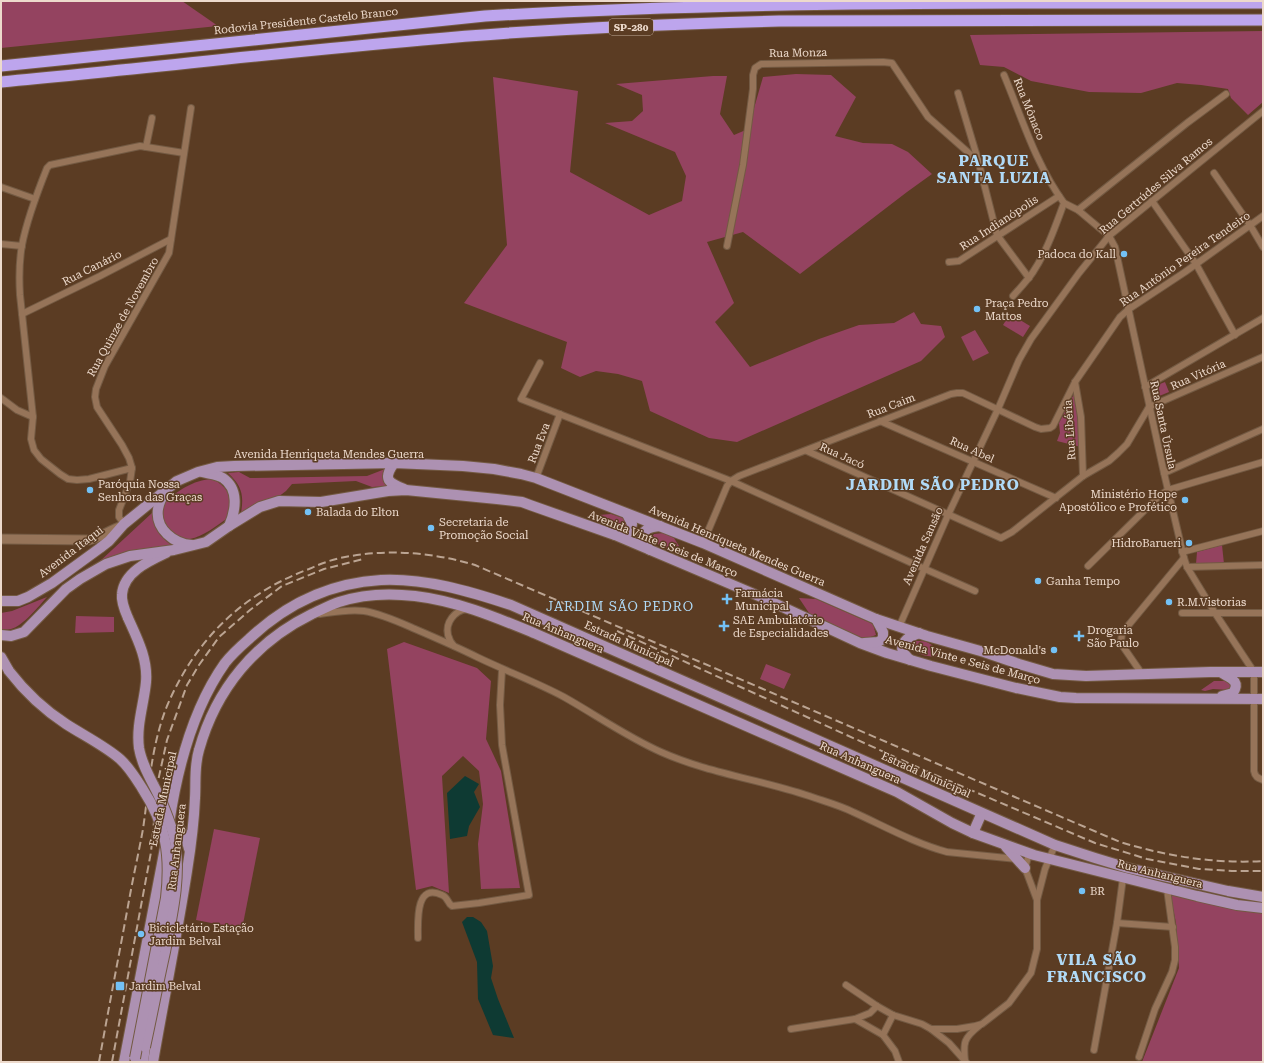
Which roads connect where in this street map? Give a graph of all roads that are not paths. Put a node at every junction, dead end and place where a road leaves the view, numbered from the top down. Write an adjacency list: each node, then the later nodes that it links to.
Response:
1 (635, 1): 3 (highway)
2 (1263, 3): 3 (highway, Rodovia Presidente Castelo Branco / SP-280)
3 (537, 13): 5 (highway, Rodovia Presidente Castelo Branco / SP-280)
4 (1263, 20): 7 (highway, SP-280)
5 (1, 66)
6 (1004, 75): 18 (street, Rua Mônaco)
7 (1, 82)
8 (958, 92): 15 (street)
9 (1226, 94): 22 (street)
10 (191, 108): 14 (street, Rua Quinze de Novembro)
11 (1263, 111): 20 (street, Rua Gertrúdes Silva Ramos)
12 (152, 118): 13 (street)
13 (146, 147): 14 (street); 19 (street)
14 (184, 153): 27 (street, Rua Quinze de Novembro)
15 (979, 162): 25 (street); 30 (street, Rua Monza)
16 (1214, 173): 24 (street)
17 (1, 187): 19 (street)
18 (1059, 196): 21 (street, Rua Mônaco); 25 (street, Rua Indianópolis)
19 (35, 199): 29 (street)
20 (1152, 201): 26 (street, Rua Gertrúdes Silva Ramos); 33 (street)
21 (1064, 203): 22 (street); 34 (street)
22 (1078, 210): 26 (street)
23 (1263, 216): 24 (street, Rua Antônio Pereira Tendeiro)
24 (1250, 225): 31 (street); 33 (street, Rua Antônio Pereira Tendeiro)
25 (997, 235): 32 (street, Rua Indianópolis); 34 (street)
26 (1109, 236): 36 (street, Rua Santa Úrsula); 46 (street, Rua Gertrúdes Silva Ramos)
27 (171, 239): 37 (street, Rua Canário); 56 (street, Rua Quinze de Novembro)
28 (1, 244): 29 (street)
29 (22, 246): 37 (street)
30 (726, 246)
31 (1263, 247)
32 (949, 262)
33 (1196, 264): 36 (street, Rua Antônio Pereira Tendeiro); 39 (street)
34 (1028, 278): 35 (street)
35 (1013, 296)
36 (1129, 309): 42 (street, Rua Antônio Pereira Tendeiro); 43 (street, Rua Santa Úrsula)
37 (22, 314): 48 (street)
38 (1263, 318): 39 (street)
39 (1235, 335): 43 (street)
40 (1263, 357): 45 (street, Rua Vitória)
41 (540, 363): 47 (street)
42 (1076, 382): 49 (street, Rua Antônio Pereira Tendeiro); 59 (street, Rua Libéria)
43 (1145, 387): 45 (street, Rua Santa Úrsula)
44 (1, 398): 48 (street)
45 (1149, 407): 58 (street, Rua Santa Úrsula); 59 (street)
46 (998, 409): 49 (street, Rua Caim); 50 (street, Rua Caim); 53 (street, Avenida Sansão)
47 (560, 414): 60 (street, Rua Eva); 61 (street)
48 (33, 417): 56 (street)
49 (1056, 420)
50 (880, 421): 52 (street, Rua Caim); 53 (street, Rua Abel)
51 (1263, 429): 58 (street)
52 (806, 451): 61 (street, Rua Caim); 67 (street, Rua Jacó)
53 (973, 462): 65 (street, Rua Abel); 67 (street, Avenida Sansão)
54 (1263, 462): 64 (street)
55 (394, 463): 57 (main road, Avenida Henriqueta Mendes Guerra); 60 (main road, Avenida Henriqueta Mendes Guerra); 63 (main road)
56 (132, 468): 68 (street)
57 (198, 472): 62 (main road); 69 (main road)
58 (1164, 473): 64 (street, Rua Santa Úrsula)
59 (1083, 476): 65 (street)
60 (536, 478): 66 (main road, Avenida Henriqueta Mendes Guerra)
61 (731, 481): 74 (street); 82 (street)
62 (166, 490): 68 (main road, Avenida Itaqui); 75 (main road)
63 (406, 490): 69 (main road, Avenida Vinte e Seis de Março); 72 (main road, Avenida Vinte e Seis de Março)
64 (1168, 490): 78 (street, Rua Santa Úrsula); 80 (street)
65 (1056, 498): 67 (street, Rua Jacó)
66 (627, 514): 70 (main road, Avenida Henriqueta Mendes Guerra); 72 (main road)
67 (948, 515): 82 (street, Avenida Sansão)
68 (123, 525): 73 (main road); 84 (main road, Avenida Itaqui)
69 (229, 526): 75 (main road, Avenida Vinte e Seis de Março)
70 (662, 526): 74 (main road, Avenida Henriqueta Mendes Guerra); 77 (main road)
71 (1263, 531): 78 (street)
72 (615, 535): 77 (main road, Avenida Vinte e Seis de Março)
73 (1, 539)
74 (703, 543): 90 (main road, Avenida Henriqueta Mendes Guerra)
75 (195, 545): 76 (main road, Avenida Vinte e Seis de Março)
76 (174, 550): 93 (main road); 135 (main road, bridge)
77 (651, 551): 94 (main road, Avenida Vinte e Seis de Março)
78 (1183, 555): 81 (street, Rua Santa Úrsula); 101 (street)
79 (1263, 565): 81 (street)
80 (1088, 566)
81 (1187, 567): 87 (street, Rua Santa Úrsula)
82 (924, 569): 83 (street); 91 (street, Avenida Sansão)
83 (975, 590)
84 (1, 601)
85 (473, 609): 89 (main road, Rua Anhanguera); 95 (street); 108 (main road, Rua Anhanguera)
86 (1182, 613): 87 (street)
87 (1215, 613): 88 (street); 100 (street, Rua Santa Úrsula)
88 (1263, 613)
89 (311, 615): 95 (street); 112 (main road, Rua Anhanguera)
90 (876, 619): 91 (main road, Avenida Henriqueta Mendes Guerra); 94 (main road)
91 (899, 627): 92 (main road, Avenida Henriqueta Mendes Guerra)
92 (919, 633): 97 (main road); 101 (main road, Avenida Henriqueta Mendes Guerra)
93 (1, 635)
94 (860, 643): 97 (main road, Avenida Vinte e Seis de Março)
95 (454, 646): 98 (street)
96 (1, 657): 135 (main road, bridge)
97 (910, 660): 102 (main road, Avenida Vinte e Seis de Março)
98 (502, 670): 114 (street); 124 (street)
99 (1220, 672): 100 (main road, Avenida Henriqueta Mendes Guerra); 101 (main road, Avenida Henriqueta Mendes Guerra); 102 (main road)
100 (1259, 672): 103 (street)
101 (1142, 674)
102 (1208, 699): 103 (main road, Avenida Vinte e Seis de Março)
103 (1258, 699): 105 (street)
104 (900, 777): 106 (main road); 107 (main road, Estrada Municipal); 109 (main road, Estrada Municipal)
105 (1263, 780)
106 (980, 817): 107 (main road); 108 (main road)
107 (1016, 828): 110 (main road, Estrada Municipal)
108 (973, 833): 111 (main road, Rua Anhanguera)
109 (167, 835): 112 (main road); 136 (main road, Estrada Municipal)
110 (1052, 843): 113 (main road); 115 (street); 119 (main road, Estrada Municipal)
111 (1005, 845): 113 (main road, Rua Anhanguera); 114 (main road)
112 (189, 855): 137 (main road, Rua Anhanguera)
113 (1032, 855): 115 (main road, Rua Anhanguera); 116 (street)
114 (1017, 859): 116 (main road)
115 (1050, 859): 117 (main road, Rua Anhanguera); 120 (street)
116 (1025, 868): 120 (street)
117 (1123, 878): 118 (main road, Rua Anhanguera); 122 (street)
118 (1167, 889): 121 (main road, Rua Anhanguera); 123 (street)
119 (1263, 897)
120 (1038, 900): 129 (street)
121 (1263, 908)
122 (1117, 923): 123 (street); 133 (street)
123 (1173, 927): 134 (street)
124 (418, 938)
125 (846, 985): 126 (street)
126 (877, 1006): 127 (street); 128 (street)
127 (893, 1015): 131 (street); 132 (street)
128 (855, 1018): 130 (street); 132 (street)
129 (982, 1024): 131 (street); 139 (street)
130 (791, 1029)
131 (931, 1029): 139 (street)
132 (883, 1035): 138 (street)
133 (1094, 1050)
134 (1139, 1057)
135 (137, 1061)
136 (124, 1062)
137 (153, 1062)
138 (898, 1062)
139 (966, 1062)

